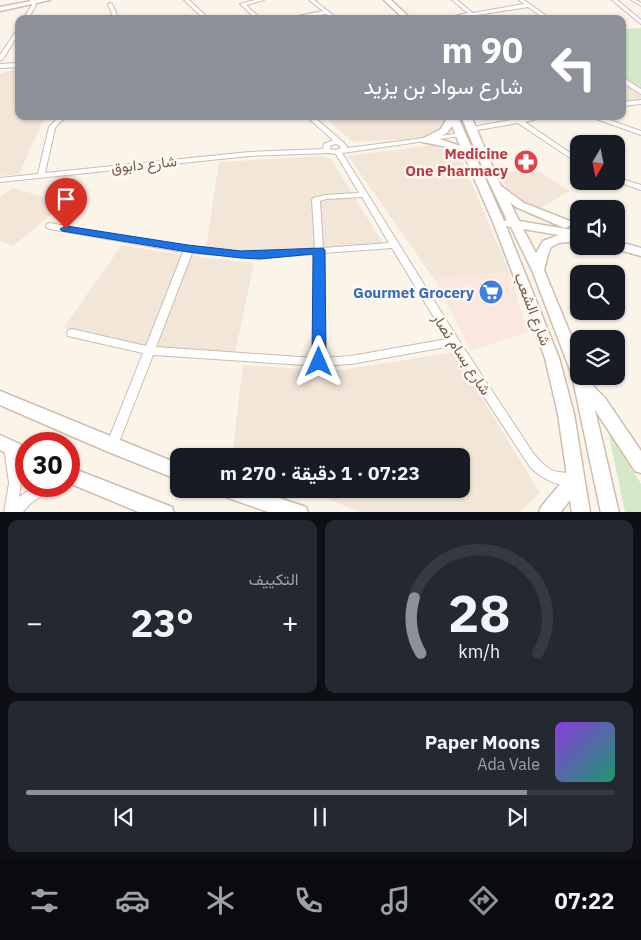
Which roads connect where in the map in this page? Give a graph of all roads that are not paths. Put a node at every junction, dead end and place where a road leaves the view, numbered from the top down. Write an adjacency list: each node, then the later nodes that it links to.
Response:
1 (47, 0): 11 (main road)
2 (186, 0): 22 (street)
3 (262, 0): 12 (street)
4 (311, 0): 18 (street)
5 (379, 0): 26 (main road)
6 (387, 0): 27 (main road)
7 (454, 0): 19 (street)
8 (521, 0): 14 (street)
9 (614, 0): 30 (street)
10 (633, 0): 15 (street)
11 (28, 1): 16 (main road); 17 (street); 17 (street)
12 (250, 1): 23 (street)
13 (110, 4): 21 (street)
14 (529, 5): 19 (street); 29 (street)
15 (641, 5)
16 (0, 8)
17 (31, 10): 20 (street)
18 (328, 12): 24 (street); 25 (street)
19 (473, 14): 28 (street)
20 (28, 15)
21 (115, 15)
22 (203, 15)
23 (254, 15)
24 (310, 15)
25 (331, 15)
26 (395, 15)
27 (404, 15)
28 (467, 15)
29 (543, 15)
30 (641, 24)
31 (15, 39): 32 (street)
32 (0, 59)
33 (15, 65): 34 (street)
34 (0, 66)
35 (626, 82): 36 (street)
36 (641, 92)
37 (641, 102): 38 (street)
38 (626, 104)
39 (59, 120): 56 (street)
40 (314, 120): 52 (street, شارع بسام نصار)
41 (314, 120): 52 (street)
42 (451, 120): 51 (main road)
43 (455, 120): 50 (main road, شارع الشعب)
44 (468, 120): 48 (main road, شارع الشعب)
45 (529, 120): 47 (street)
46 (603, 120): 49 (street)
47 (521, 122): 48 (street); 55 (street)
48 (472, 130): 58 (main road, شارع الشعب)
49 (641, 133)
50 (460, 134): 51 (street, شارع دابوق); 54 (main road, شارع الشعب)
51 (427, 139): 52 (street, شارع دابوق); 54 (main road)
52 (335, 147): 53 (street, شارع دابوق); 61 (street, شارع بسام نصار)
53 (288, 151): 56 (street, شارع دابوق)
54 (470, 154): 62 (main road, شارع الشعب)
55 (570, 156)
56 (41, 176): 57 (street, شارع دابوق)
57 (0, 180)
58 (493, 180): 62 (main road, شارع الشعب); 63 (main road)
59 (625, 182): 60 (street)
60 (641, 188)
61 (363, 194): 70 (street, شارع بسام نصار); 73 (street)
62 (505, 218): 63 (main road); 66 (main road); 75 (main road, شارع الشعب); 88 (main road, شارع الشعب)
63 (566, 224): 64 (main road)
64 (570, 225)
65 (50, 226): 72 (street)
66 (570, 234)
67 (570, 237): 75 (main road)
68 (625, 240): 69 (main road)
69 (641, 244)
70 (395, 245): 73 (street); 77 (street, شارع بسام نصار)
71 (625, 248): 74 (main road)
72 (188, 249): 73 (street); 78 (street)
73 (319, 250): 80 (street)
74 (641, 252)
75 (538, 270): 79 (main road, شارع الشعب)
76 (72, 333): 78 (street)
77 (454, 342): 80 (street); 88 (street, شارع بسام نصار)
78 (150, 351): 80 (street); 85 (street)
79 (570, 353)
80 (319, 362)
81 (581, 385): 97 (main road, شارع الشعب)
82 (585, 385): 86 (main road)
83 (0, 398): 85 (main road)
84 (5, 444): 92 (street)
85 (112, 446): 87 (main road)
86 (641, 465)
87 (170, 469)
88 (575, 478): 95 (main road); 96 (main road, شارع الشعب)
89 (80, 479): 93 (main road)
90 (30, 497): 92 (street)
91 (255, 498): 94 (main road)
92 (12, 512)
93 (165, 512)
94 (299, 512)
95 (548, 512)
96 (581, 512)
97 (610, 512)

